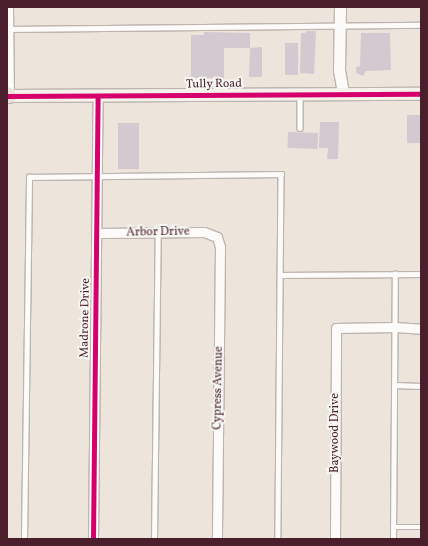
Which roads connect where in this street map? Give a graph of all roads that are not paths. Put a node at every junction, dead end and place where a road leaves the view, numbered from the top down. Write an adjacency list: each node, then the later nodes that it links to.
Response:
1 (8, 7): 5 (street)
2 (340, 7): 4 (street)
3 (421, 25): 4 (lane)
4 (340, 26): 5 (lane); 6 (street)
5 (8, 29): 9 (street)
6 (343, 93): 7 (main road, Tully Road); 8 (main road, Tully Road)
7 (300, 94): 10 (main road, Tully Road); 11 (lane)
8 (421, 94)
9 (8, 95): 10 (main road, Tully Road)
10 (98, 97): 12 (street, Madrone Drive)
11 (300, 128)
12 (98, 176): 13 (street, Madrone Drive); 18 (lane); 25 (lane)
13 (97, 233): 14 (street, Arbor Drive); 26 (street, Madrone Drive)
14 (158, 233): 15 (street, Arbor Drive); 27 (lane)
15 (217, 237): 28 (street, Cypress Avenue)
16 (395, 274): 17 (lane); 18 (lane); 19 (lane)
17 (421, 274)
18 (281, 275): 29 (lane)
19 (395, 327): 20 (street); 21 (lane); 30 (street, Baywood Drive)
20 (421, 329)
21 (394, 385): 22 (lane); 23 (lane)
22 (421, 386)
23 (393, 527): 24 (lane); 31 (lane)
24 (421, 527)
25 (24, 539)
26 (93, 539)
27 (154, 539)
28 (217, 539)
29 (278, 539)
30 (335, 539)
31 (393, 539)

